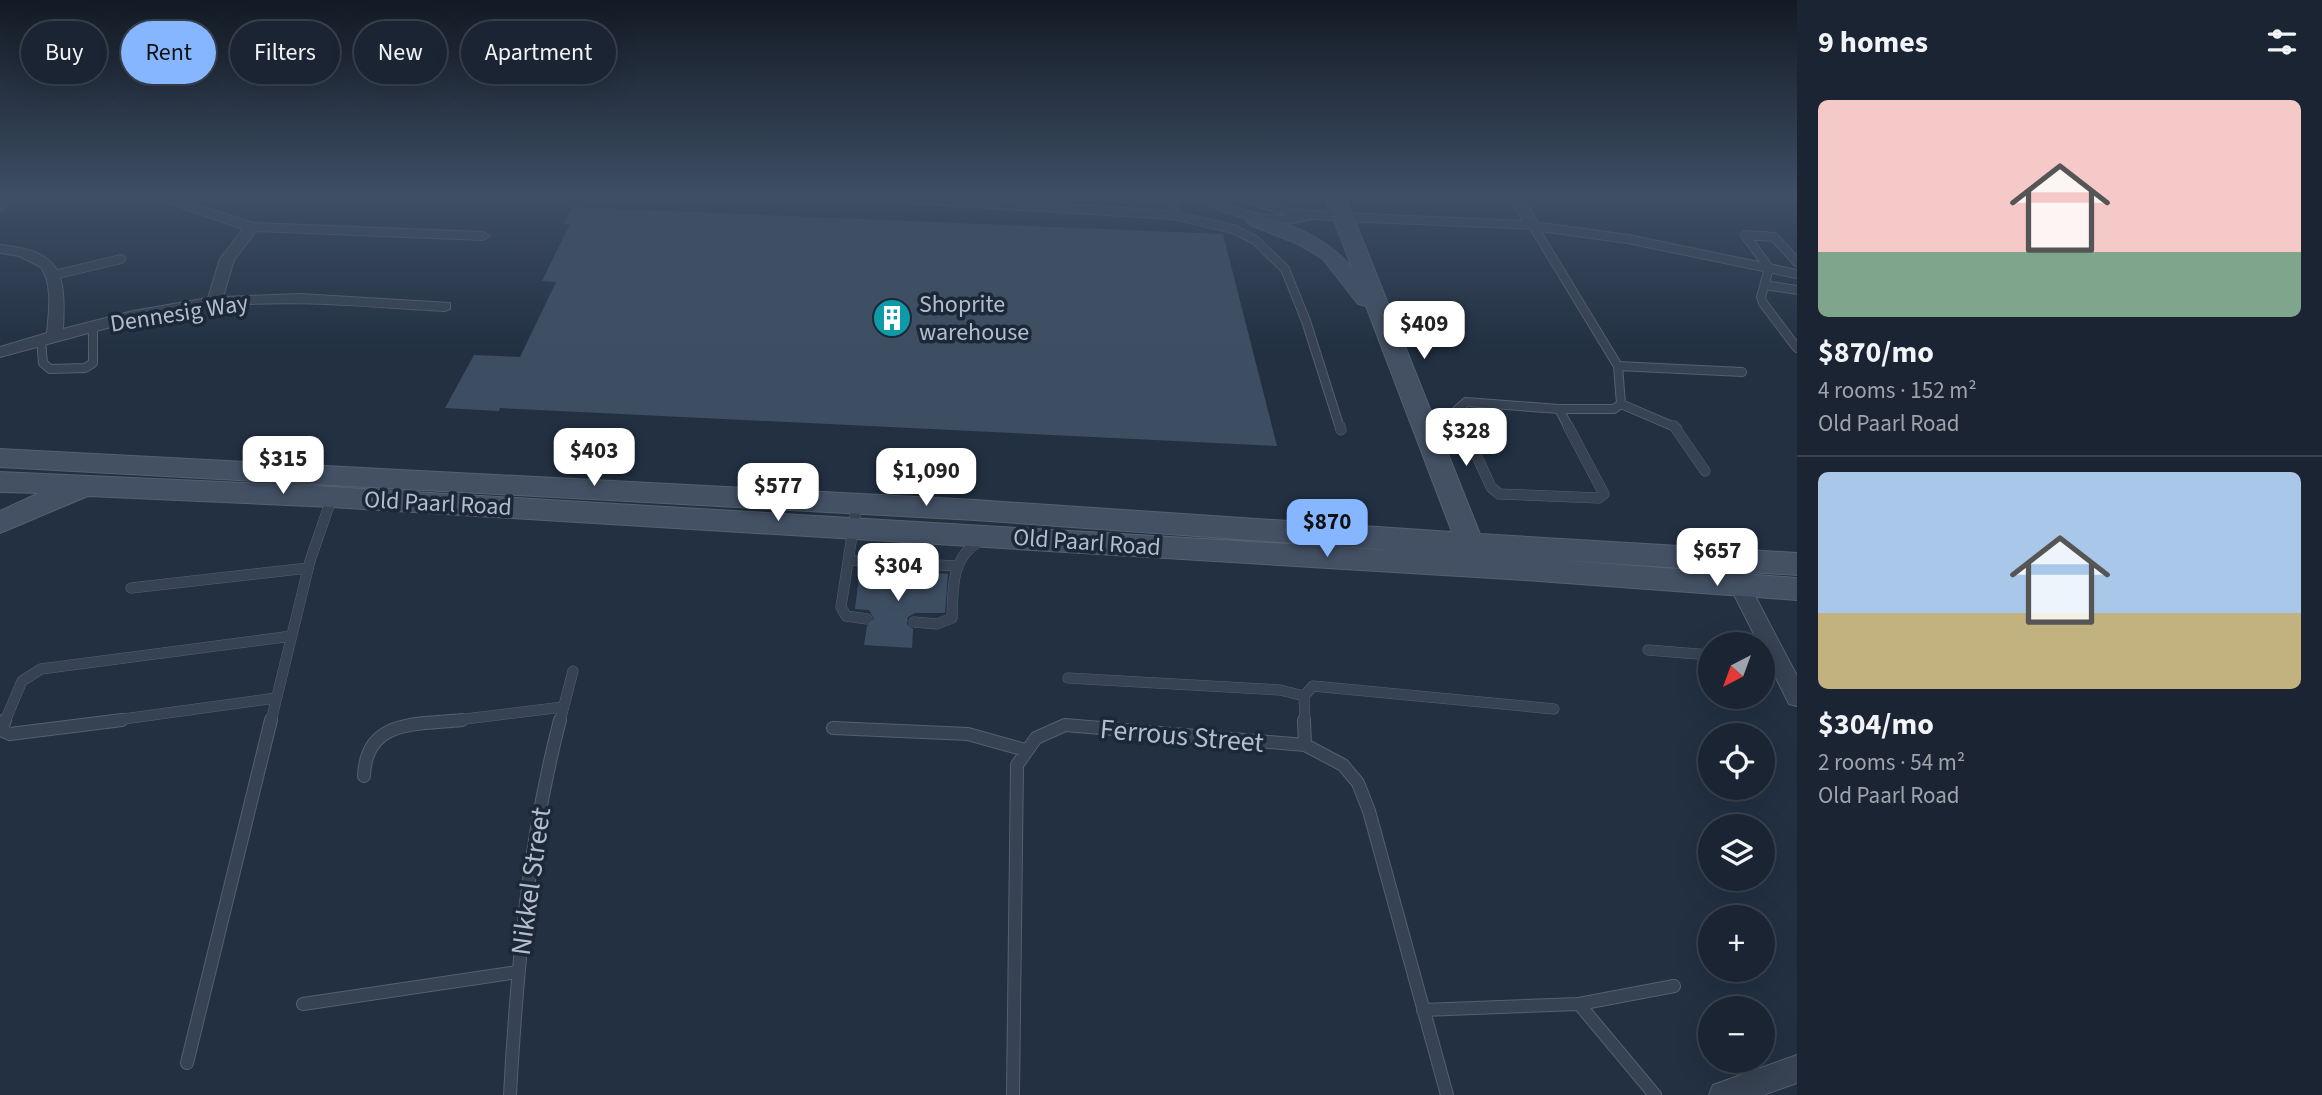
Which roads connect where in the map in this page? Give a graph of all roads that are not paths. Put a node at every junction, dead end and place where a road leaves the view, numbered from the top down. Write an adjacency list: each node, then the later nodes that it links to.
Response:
1 (236, 247): 17 (street)
2 (1264, 247): 28 (lane)
3 (1317, 247): 19 (main road)
4 (1355, 247): 19 (main road)
5 (1546, 247): 24 (lane)
6 (1667, 247): 12 (lane)
7 (1754, 247): 12 (lane)
8 (1783, 247): 11 (lane)
9 (0, 249): 14 (street)
10 (121, 259): 14 (lane)
11 (1797, 262)
12 (1769, 268): 13 (lane); 15 (lane)
13 (1797, 274)
14 (54, 275): 21 (street)
15 (1765, 285): 16 (lane); 22 (lane)
16 (1797, 290)
17 (214, 302): 18 (street, Dennesig Way); 20 (street, Dennesig Way)
18 (445, 306)
19 (1381, 313): 37 (main road)
20 (93, 327): 21 (street, Dennesig Way); 21 (lane)
21 (48, 338): 23 (street, Dennesig Way)
22 (1797, 348)
23 (0, 352)
24 (1618, 366): 25 (lane); 26 (lane)
25 (1742, 372)
26 (1621, 400): 27 (lane); 30 (lane)
27 (1559, 409): 27 (lane)
28 (1341, 430)
29 (0, 458): 33 (main road, Old Paarl Road)
30 (1704, 471)
31 (0, 482): 32 (main road, Old Paarl Road)
32 (104, 486): 33 (main road, Old Paarl Road); 35 (main road)
33 (337, 486): 34 (main road, Old Paarl Road); 41 (lane)
34 (855, 516): 36 (main road, Old Paarl Road); 37 (main road, Old Paarl Road); 38 (lane)
35 (0, 523)
36 (995, 536): 37 (main road, Old Paarl Road); 40 (lane)
37 (1474, 554): 42 (main road, Old Paarl Road)
38 (849, 560): 40 (lane); 45 (lane)
39 (1797, 564): 42 (main road, Old Paarl Road)
40 (956, 566): 46 (lane)
41 (308, 568): 43 (lane); 48 (lane)
42 (1732, 572): 44 (main road, Old Paarl Road); 47 (street)
43 (131, 588)
44 (1797, 589)
45 (867, 619)
46 (914, 622)
47 (1758, 632)
48 (292, 636): 56 (lane); 56 (lane)
49 (1648, 650): 50 (lane)
50 (1698, 654)
51 (1775, 666): 55 (street)
52 (573, 671): 57 (lane, Nikkel Street)
53 (1068, 678): 54 (lane)
54 (1304, 696): 58 (lane); 60 (lane)
55 (1797, 697)
56 (276, 698): 68 (lane)
57 (564, 707): 62 (lane); 63 (lane, Nikkel Street)
58 (1554, 709)
59 (833, 728): 61 (lane)
60 (1306, 745): 61 (lane, Ferrous Street); 67 (lane, Ferrous Street)
61 (1025, 750): 71 (lane)
62 (364, 776)
63 (518, 972): 65 (lane); 70 (lane, Nikkel Street)
64 (1674, 986): 66 (lane)
65 (303, 1004)
66 (1578, 1004): 67 (lane); 73 (lane)
67 (1423, 1010): 72 (lane, Ferrous Street)
68 (187, 1063)
69 (1797, 1069): 74 (street)
70 (510, 1095)
71 (1013, 1095)
72 (1447, 1095)
73 (1655, 1095)
74 (1723, 1095)

